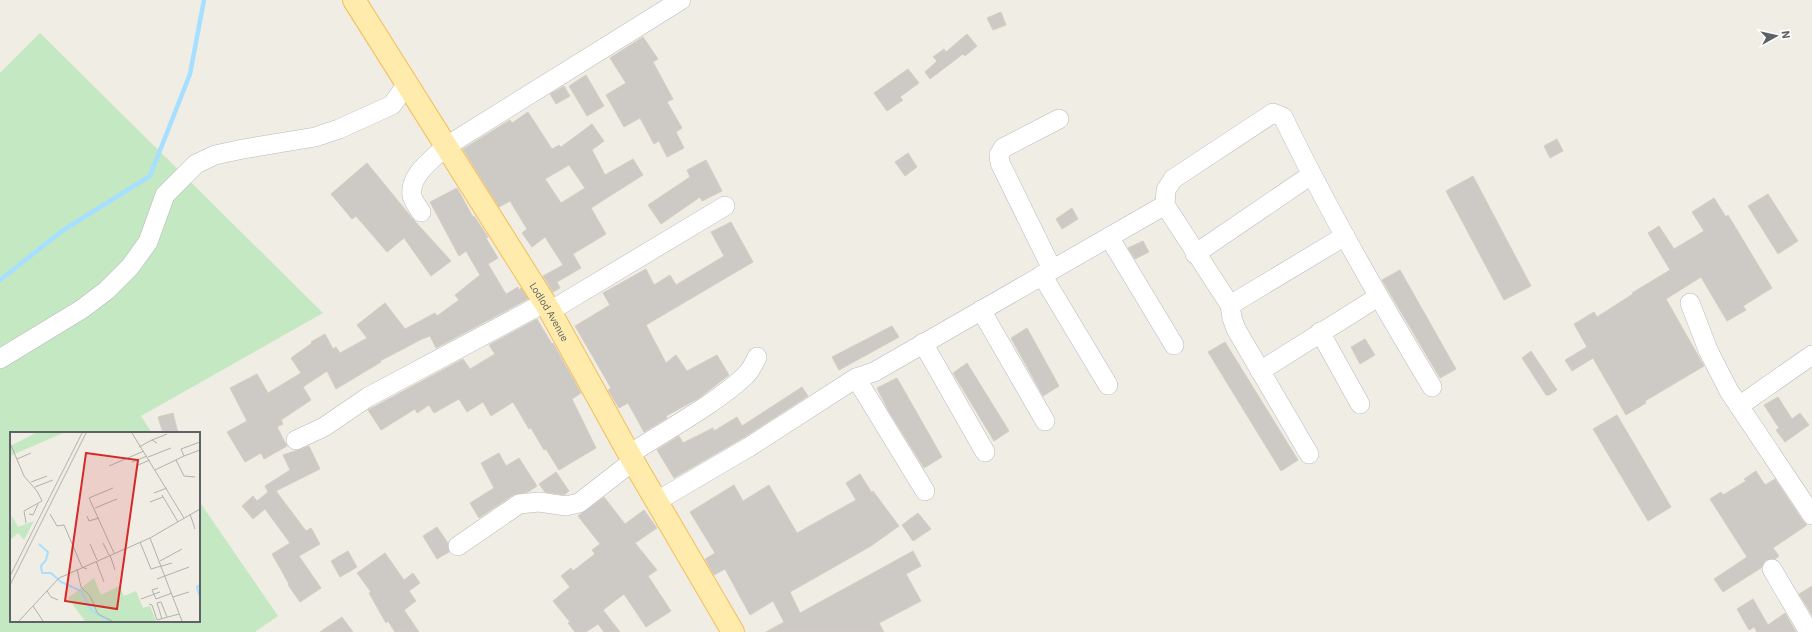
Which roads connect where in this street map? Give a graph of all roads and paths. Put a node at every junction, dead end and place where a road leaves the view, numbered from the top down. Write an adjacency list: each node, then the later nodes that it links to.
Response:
1 (354, 0): 3 (main road, Lodlod Avenue)
2 (681, 0): 5 (street)
3 (407, 84): 5 (main road, Lodlod Avenue); 24 (street)
4 (1059, 119): 13 (street)
5 (445, 147): 9 (street); 17 (main road, Lodlod Avenue)
6 (1311, 175): 7 (street); 10 (street); 12 (street)
7 (1165, 205): 11 (street); 12 (street)
8 (725, 206): 17 (street)
9 (421, 212)
10 (1345, 236): 14 (street); 16 (street)
11 (1109, 237): 13 (street); 21 (street)
12 (1195, 254): 16 (street)
13 (1047, 272): 18 (street); 27 (street)
14 (1378, 297): 19 (street); 28 (street)
15 (1690, 303): 30 (street)
16 (1230, 305): 25 (street)
17 (547, 307): 32 (street); 35 (main road, Lodlod Avenue)
18 (981, 310): 20 (street); 31 (street)
19 (1320, 332): 25 (street); 29 (street)
20 (923, 343): 26 (street); 33 (street)
21 (1174, 344)
22 (1812, 354): 30 (street)
23 (757, 357): 35 (street)
24 (0, 359)
25 (1260, 371): 34 (street)
26 (859, 383): 36 (street); 37 (street)
27 (1108, 385)
28 (1432, 387)
29 (1360, 404)
30 (1739, 406): 38 (street)
31 (1045, 421)
32 (296, 440)
33 (985, 452)
34 (1309, 454)
35 (631, 457): 37 (main road, Lodlod Avenue); 39 (street)
36 (925, 492)
37 (660, 505): 41 (main road, Lodlod Avenue)
38 (1812, 515)
39 (458, 546)
40 (1772, 569): 42 (street)
41 (733, 632)
42 (1809, 632)

